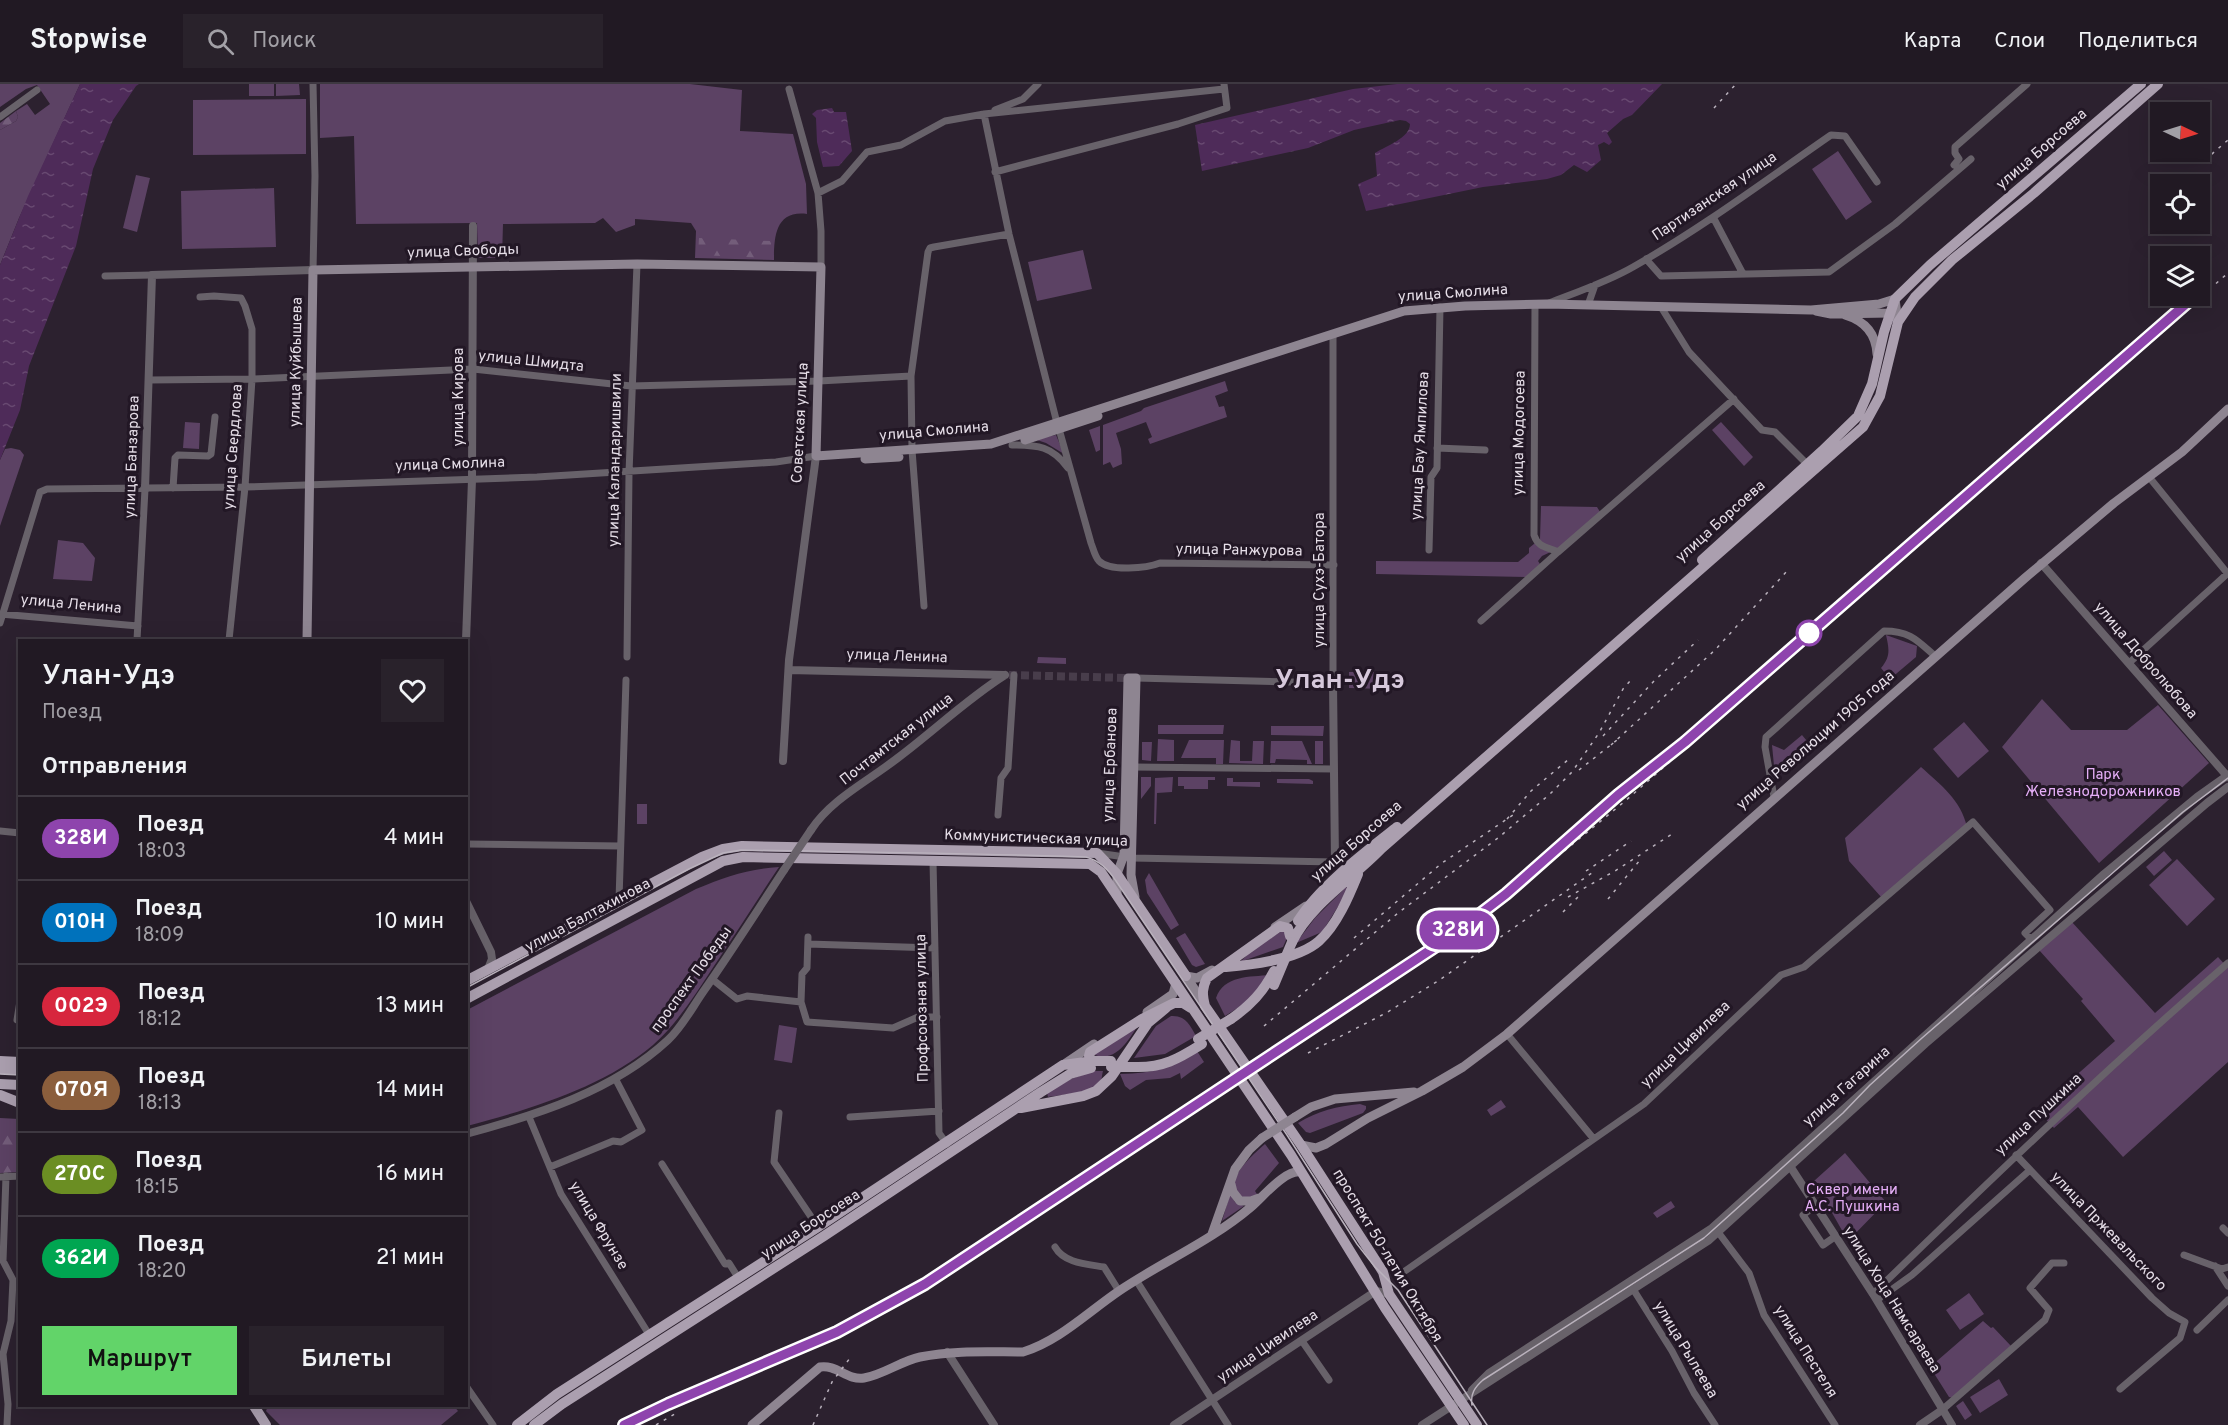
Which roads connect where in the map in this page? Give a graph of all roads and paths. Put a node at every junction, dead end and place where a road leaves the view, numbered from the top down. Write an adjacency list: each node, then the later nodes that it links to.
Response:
1 (313, 84): 24 (street, улица Куйбышева)
2 (1038, 84): 9 (street)
3 (2027, 84): 12 (street)
4 (2141, 84): 19 (main road, улица Борсоева)
5 (2158, 84): 19 (main road, улица Борсоева)
6 (1224, 86): 9 (street); 13 (street)
7 (789, 89): 15 (street, Советская улица)
8 (37, 90): 10 (street)
9 (984, 114): 13 (street); 15 (street)
10 (0, 117)
11 (1971, 159): 25 (street)
12 (1954, 165)
13 (995, 172): 18 (street)
14 (1877, 182): 16 (street, Партизанская улица)
15 (818, 193): 23 (street, Советская улица)
16 (1713, 217): 20 (street, Партизанская улица); 25 (street)
17 (473, 226): 22 (street, улица Кирова)
18 (1009, 234): 42 (street); 50 (street)
19 (1948, 256): 36 (main road, улица Борсоева); 36 (main road, улица Борсоева)
20 (1646, 259): 25 (street); 28 (street, Партизанская улица)
21 (637, 264): 22 (main road, улица Свободы); 23 (main road, улица Свободы); 46 (street, улица Каландаришвили)
22 (473, 266): 24 (main road, улица Свободы); 40 (street, улица Кирова)
23 (821, 267): 45 (main road, Советская улица)
24 (313, 270): 26 (street, улица Свободы); 41 (main road, улица Куйбышева)
25 (1742, 273)
26 (152, 275): 27 (street, улица Свободы); 44 (street, улица Банзарова)
27 (105, 276)
28 (1595, 285): 30 (street, Партизанская улица); 31 (street)
29 (200, 297): 43 (street, улица Свердлова)
30 (1547, 304): 31 (main road, улица Смолина); 32 (main road, улица Смолина)
31 (1587, 305): 34 (main road, улица Смолина)
32 (1535, 307): 33 (main road, улица Смолина); 34 (main road); 66 (street, улица Модогоева)
33 (1440, 309): 38 (main road, улица Смолина); 52 (street, улица Бау Ямпилова)
34 (1662, 310): 35 (main road, улица Смолина); 37 (main road); 47 (street)
35 (1811, 310): 36 (main road, улица Смолина); 37 (main road, улица Смолина)
36 (1895, 311): 37 (main road, улица Смолина); 39 (main road, улица Борсоева); 56 (main road, улица Борсоева)
37 (1835, 314): 39 (main road)
38 (1333, 336): 50 (main road, улица Смолина); 68 (street, улица Сухэ-Батора)
39 (1877, 357): 56 (main road, улица Борсоева)
40 (473, 369): 41 (street, улица Шмидта); 46 (street, улица Шмидта); 60 (street, улица Кирова)
41 (313, 376): 43 (street, улица Шмидта); 61 (main road, улица Куйбышева)
42 (911, 376): 45 (street, улица Шмидта); 54 (street)
43 (252, 379): 44 (street, улица Шмидта); 62 (street, улица Свердлова)
44 (149, 380): 64 (street, улица Банзарова)
45 (819, 381): 46 (street, улица Шмидта); 55 (main road, Советская улица)
46 (631, 386): 58 (street, улица Каландаришвили)
47 (1734, 399): 56 (street); 66 (street)
48 (2228, 409): 59 (main road, улица Революции 1905 года)
49 (215, 417): 63 (street)
50 (1058, 426): 51 (main road); 54 (main road, улица Смолина); 57 (street)
51 (1012, 445): 54 (main road); 57 (street)
52 (1437, 448): 53 (street); 65 (street, улица Бау Ямпилова)
53 (1485, 450)
54 (913, 453): 55 (main road, улица Смолина); 70 (street)
55 (816, 459): 58 (street, улица Смолина); 82 (street, Советская улица)
56 (1811, 468): 100 (main road, улица Борсоева); 107 (main road, улица Борсоева)
57 (1071, 472): 68 (street, улица Ранжурова)
58 (629, 473): 60 (street, улица Смолина); 80 (street, улица Каландаришвили)
59 (2149, 477): 67 (main road, улица Революции 1905 года); 69 (street)
60 (472, 480): 61 (street, улица Смолина); 78 (street, улица Кирова)
61 (310, 485): 62 (street, улица Смолина); 77 (main road, улица Куйбышева)
62 (245, 487): 63 (street, улица Смолина); 76 (street, улица Свердлова)
63 (172, 488): 64 (street, улица Смолина)
64 (145, 489): 71 (street, улица Смолина); 74 (street, улица Банзарова)
65 (1429, 550)
66 (1556, 551): 72 (street)
67 (2041, 564): 79 (main road, улица Революции 1905 года); 81 (street, улица Добролюбова)
68 (1334, 566): 86 (street, улица Сухэ-Батора)
69 (2228, 574): 81 (street)
70 (924, 606)
71 (1, 614): 73 (street); 74 (street, улица Ленина)
72 (1481, 621)
73 (0, 623)
74 (138, 626): 75 (street, улица Банзарова)
75 (137, 639)
76 (229, 639)
77 (307, 639)
78 (466, 639)
79 (1935, 656): 92 (main road, улица Революции 1905 года); 92 (street)
80 (627, 657)
81 (2129, 663): 90 (street, улица Добролюбова)
82 (789, 669): 83 (street, улица Ленина); 87 (street, Советская улица)
83 (1010, 675): 93 (street); 106 (street, Почтамтская улица, bridge)
84 (1132, 678): 86 (street); 88 (main road, улица Ербанова)
85 (626, 680): 97 (street)
86 (1334, 683): 89 (street, улица Сухэ-Батора)
87 (783, 761)
88 (1129, 767): 89 (street); 103 (main road, улица Ербанова)
89 (1334, 769): 102 (street, улица Сухэ-Батора)
90 (2228, 776): 115 (street, улица Гагарина)
91 (2228, 787): 153 (street, улица Гагарина)
92 (1774, 797): 131 (main road, улица Революции 1905 года)
93 (998, 815)
94 (0, 831): 95 (street)
95 (18, 832)
96 (468, 844): 97 (street)
97 (620, 846): 111 (street)
98 (1096, 853): 99 (main road, Коммунистическая улица); 103 (street, Коммунистическая улица); 105 (main road)
99 (723, 855): 101 (main road, Коммунистическая улица); 111 (main road, улица Балтахинова); 124 (main road, улица Балтахинова)
100 (1360, 858): 102 (street); 108 (main road, улица Борсоева)
101 (933, 861): 104 (main road, Коммунистическая улица); 116 (street, Профсоюзная улица)
102 (1335, 862): 103 (street, Коммунистическая улица); 108 (street)
103 (1123, 863): 105 (main road); 109 (main road, улица Ербанова); 112 (main road); 112 (main road, улица Ербанова)
104 (1090, 864): 105 (street); 109 (main road, Коммунистическая улица)
105 (1109, 864)
106 (784, 870): 121 (street, проспект Победы)
107 (1359, 872): 114 (main road, улица Борсоева); 118 (main road, улица Борсоева)
108 (1342, 873): 110 (main road, улица Борсоева)
109 (1117, 896): 123 (main road)
110 (1315, 898): 114 (main road, улица Борсоева); 120 (main road)
111 (619, 900): 119 (main road, улица Балтахинова)
112 (1137, 902): 120 (main road, улица Ербанова)
113 (468, 905): 119 (street)
114 (1290, 939): 118 (main road); 130 (main road, улица Борсоева); 130 (main road, bridge)
115 (2031, 939): 149 (street, улица Цивилева); 153 (street, улица Гагарина)
116 (935, 948): 125 (street); 129 (street, Профсоюзная улица)
117 (2228, 963): 152 (street, улица Пушкина)
118 (1225, 966): 126 (main road)
119 (488, 969): 122 (main road, улица Балтахинова)
120 (1186, 976): 126 (main road, улица Ербанова)
121 (712, 979): 125 (street); 135 (street, проспект Победы)
122 (468, 980)
123 (1176, 983): 128 (main road); 134 (main road, улица Борсоева)
124 (468, 998)
125 (801, 1002): 129 (street)
126 (1205, 1006): 150 (main road)
127 (1166, 1008): 128 (main road); 132 (main road); 142 (main road)
128 (1193, 1010): 157 (main road, проспект 50-летия Октября)
129 (937, 1017): 143 (street, Профсоюзная улица)
130 (1233, 1021): 133 (main road, bridge)
131 (1507, 1034): 138 (main road, улица Революции 1905 года); 149 (street)
132 (1093, 1061): 133 (main road, улица Борсоева); 134 (main road, улица Борсоева)
133 (1111, 1064): 142 (main road, улица Борсоева)
134 (1063, 1065): 151 (main road, улица Борсоева)
135 (615, 1078): 145 (street, проспект Победы); 155 (street)
136 (0, 1084): 137 (main road)
137 (18, 1085)
138 (1422, 1091): 140 (main road, улица Революции 1905 года); 147 (main road, улица Революции 1905 года)
139 (0, 1095): 141 (main road)
140 (1363, 1097): 147 (main road); 159 (main road, улица Революции 1905 года, bridge)
141 (18, 1102)
142 (1015, 1109): 151 (main road, улица Борсоева)
143 (939, 1111): 146 (street); 151 (street, Профсоюзная улица)
144 (779, 1113): 162 (street)
145 (529, 1117): 148 (street, проспект Победы); 155 (street, улица Фрунзе)
146 (849, 1117)
147 (1368, 1118): 150 (main road, улица Революции 1905 года)
148 (468, 1133)
149 (1593, 1138): 171 (street, улица Цивилева)
150 (1301, 1145): 178 (main road, проспект 50-летия Октября)
151 (949, 1147): 162 (main road, улица Борсоева); 173 (main road, улица Борсоева)
152 (2013, 1157): 156 (street, улица Пржевальского); 179 (street, улица Пушкина)
153 (1788, 1163): 161 (street, улица Хоца Намсараева); 163 (street, улица Гагарина); 189 (street, улица Гагарина)
154 (662, 1164): 173 (street)
155 (550, 1167): 182 (street, улица Фрунзе)
156 (2030, 1170): 179 (street); 188 (street, улица Пржевальского)
157 (1296, 1172): 160 (main road); 177 (main road, проспект 50-летия Октября)
158 (3, 1176): 185 (street)
159 (1231, 1180): 160 (main road); 164 (main road, улица Революции 1905 года)
160 (1261, 1198): 164 (main road)
161 (1816, 1205): 165 (street, улица Хоца Намсараева); 165 (street)
162 (818, 1227): 173 (main road, улица Борсоева)
163 (1719, 1232): 175 (street, улица Гагарина); 206 (street, улица Пестеля)
164 (1212, 1234): 172 (main road)
165 (1836, 1236): 179 (street, улица Хоца Намсараева)
166 (1054, 1247): 176 (street)
167 (2184, 1255): 169 (street)
168 (2064, 1263): 192 (street)
169 (2215, 1266): 170 (street); 174 (street)
170 (2228, 1267)
171 (1405, 1271)
172 (1136, 1280): 176 (main road); 190 (street)
173 (741, 1283): 182 (main road, улица Борсоева)
174 (2228, 1286)
175 (1633, 1289): 189 (street, улица Гагарина); 205 (street, улица Рылеева)
176 (1119, 1291): 184 (main road)
177 (1376, 1291): 178 (street); 183 (street, улица Цивилева); 189 (main road, проспект 50-летия Октября)
178 (1389, 1294): 189 (main road, проспект 50-летия Октября)
179 (1875, 1297): 192 (street, улица Хоца Намсараева)
180 (2228, 1300): 181 (street)
181 (2198, 1330)
182 (652, 1339): 196 (main road, улица Борсоева); 197 (main road, улица Борсоева)
183 (1302, 1341): 186 (street); 190 (street, улица Цивилева)
184 (947, 1352): 198 (main road); 199 (street)
185 (3, 1379): 193 (street)
186 (1329, 1380)
187 (468, 1389): 195 (street)
188 (2120, 1389)
189 (1460, 1400): 202 (street, улица Гагарина); 203 (main road, проспект 50-летия Октября); 204 (main road, проспект 50-летия Октября)
190 (1212, 1401): 200 (street, улица Цивилева); 201 (street)
191 (256, 1407): 194 (main road)
192 (1942, 1410): 207 (street); 208 (street, улица Хоца Намсараева)
193 (7, 1425)
194 (266, 1425)
195 (493, 1425)
196 (518, 1425)
197 (534, 1425)
198 (752, 1425)
199 (994, 1425)
200 (1174, 1425)
201 (1228, 1425)
202 (1422, 1425)
203 (1464, 1425)
204 (1477, 1425)
205 (1715, 1425)
206 (1835, 1425)
207 (1920, 1425)
208 (1952, 1425)

